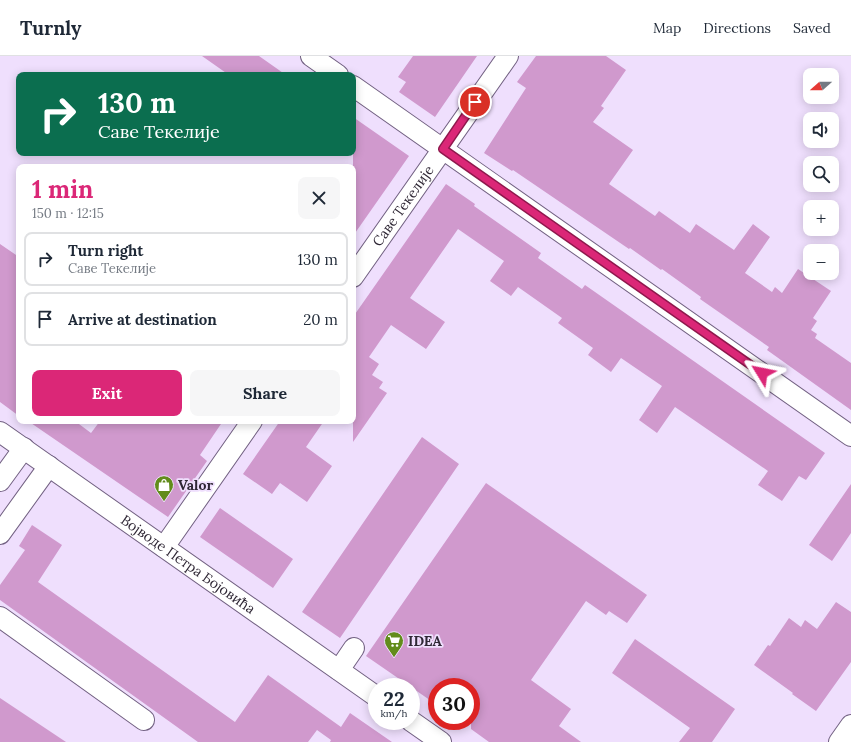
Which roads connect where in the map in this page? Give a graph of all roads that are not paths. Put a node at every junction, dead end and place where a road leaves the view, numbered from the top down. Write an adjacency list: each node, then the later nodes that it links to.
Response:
1 (311, 56): 3 (street)
2 (508, 56): 5 (street, Саве Текелије)
3 (334, 72)
4 (356, 88): 5 (street)
5 (443, 149): 6 (street, Саве Текелије); 9 (street)
6 (356, 273)
7 (250, 424): 14 (street)
8 (0, 432): 10 (street, Војводе Петра Бојовића)
9 (851, 436)
10 (24, 448): 11 (street, Војводе Петра Бојовића); 12 (street)
11 (49, 466): 13 (street); 14 (street, Војводе Петра Бојовића)
12 (0, 481)
13 (0, 534)
14 (164, 547): 17 (street, Војводе Петра Бојовића)
15 (0, 617): 19 (street)
16 (354, 648): 17 (street)
17 (339, 670): 18 (street, Војводе Петра Бојовића)
18 (368, 691)
19 (144, 720)
20 (851, 725): 23 (street)
21 (420, 729): 22 (street)
22 (432, 739)
23 (839, 742)

